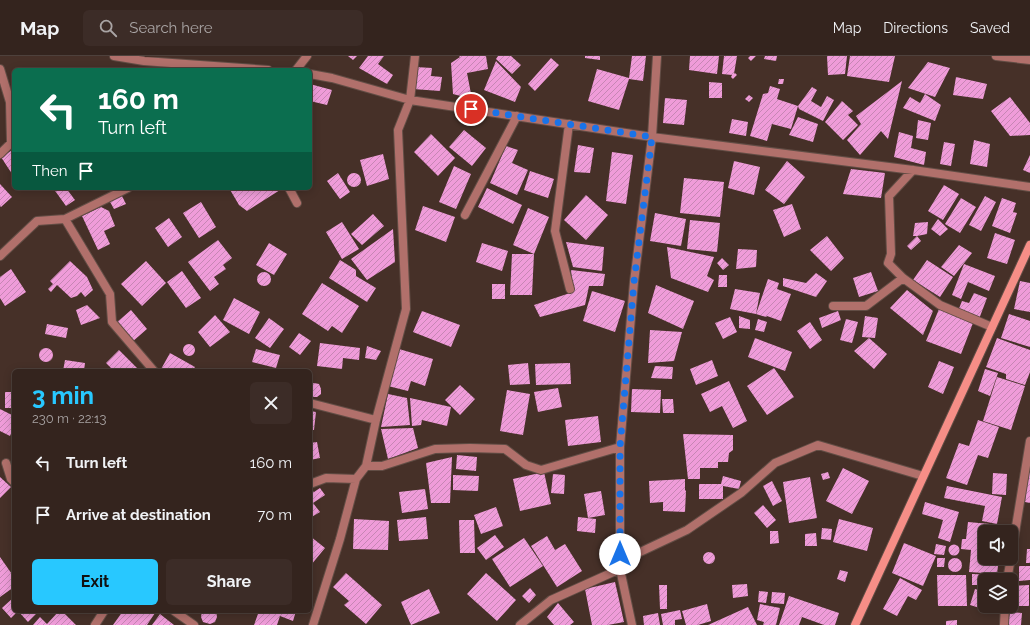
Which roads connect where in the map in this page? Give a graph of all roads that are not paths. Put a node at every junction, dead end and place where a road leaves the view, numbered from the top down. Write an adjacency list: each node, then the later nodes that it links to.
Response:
1 (114, 56): 8 (street)
2 (306, 56): 9 (street)
3 (415, 56): 11 (street)
4 (657, 56): 14 (street)
5 (996, 56): 6 (street)
6 (1030, 60)
7 (0, 68): 15 (street)
8 (240, 68)
9 (297, 68)
10 (312, 74): 11 (street)
11 (410, 100): 12 (street); 31 (street)
12 (517, 116): 13 (street); 21 (street)
13 (569, 124): 14 (street); 26 (street)
14 (652, 137): 16 (street); 33 (street)
15 (0, 154)
16 (913, 170): 17 (street); 25 (street)
17 (1030, 187)
18 (124, 190): 22 (street)
19 (290, 190): 20 (street)
20 (297, 203)
21 (465, 215)
22 (65, 219): 24 (street); 29 (street)
23 (1030, 245): 28 (street)
24 (0, 256)
25 (903, 278): 27 (street); 28 (street)
26 (570, 289)
27 (833, 306)
28 (992, 327): 36 (street)
29 (152, 369)
30 (312, 404): 31 (street)
31 (376, 420): 35 (street)
32 (1030, 441): 40 (street)
33 (620, 447): 35 (street); 41 (street)
34 (6, 464): 38 (street)
35 (366, 466): 37 (street)
36 (923, 476): 41 (street); 50 (street)
37 (356, 479): 39 (street); 47 (street)
38 (12, 480)
39 (312, 483)
40 (1016, 525)
41 (620, 569): 48 (street); 49 (street)
42 (103, 613): 45 (street)
43 (177, 613): 46 (street)
44 (1005, 613): 51 (street)
45 (95, 625)
46 (194, 625)
47 (313, 625)
48 (520, 625)
49 (632, 625)
50 (855, 625)
51 (1004, 625)

